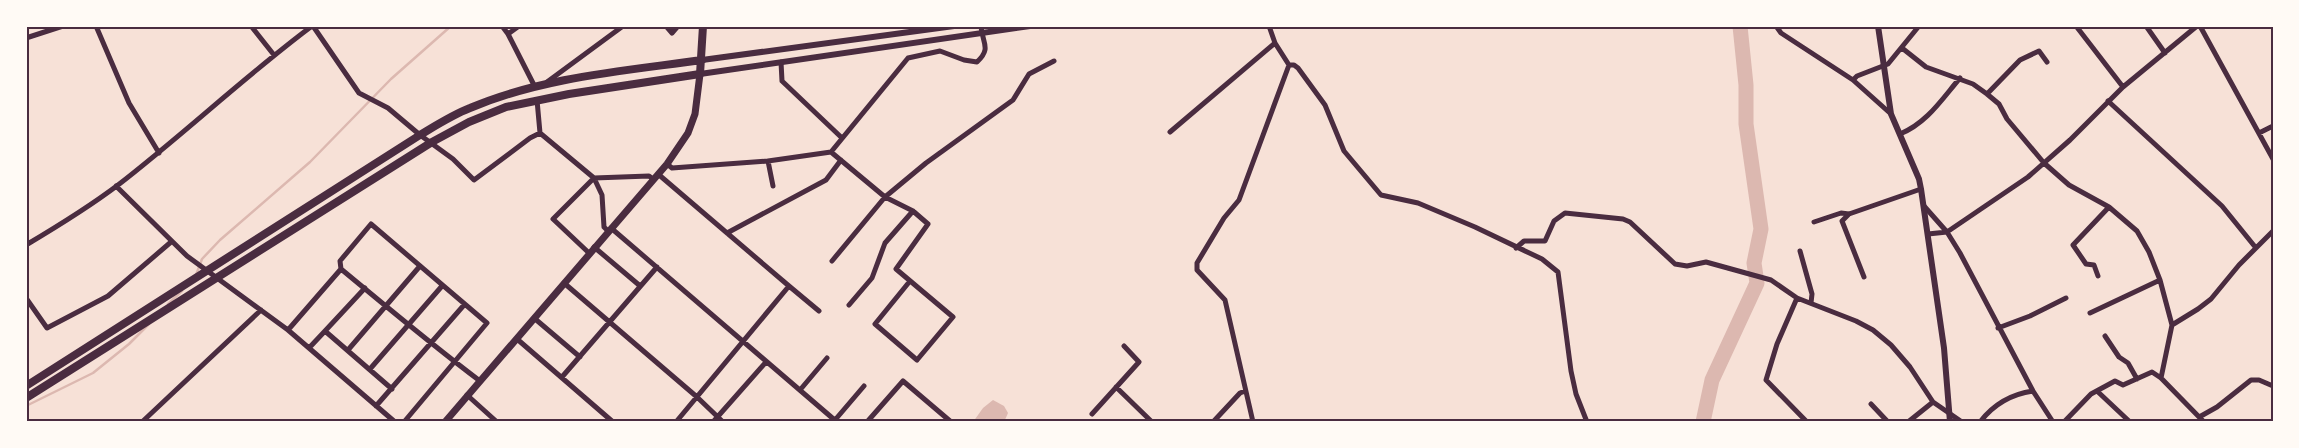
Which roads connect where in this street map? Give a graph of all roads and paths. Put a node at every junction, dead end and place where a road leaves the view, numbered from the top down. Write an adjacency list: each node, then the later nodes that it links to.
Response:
1 (63, 26): 22 (street)
2 (96, 26): 51 (street)
3 (251, 26): 26 (street)
4 (313, 26): 26 (street); 47 (street)
5 (502, 26): 21 (street)
6 (519, 26): 21 (street)
7 (623, 26): 36 (street)
8 (666, 26): 9 (street)
9 (678, 26)
10 (703, 26): 27 (main road)
11 (954, 26): 27 (street)
12 (1030, 26): 20 (street)
13 (1269, 26): 23 (street)
14 (1776, 26): 35 (street)
15 (1878, 26): 31 (street)
16 (1919, 26): 24 (street)
17 (2076, 26): 37 (street)
18 (2146, 26): 25 (street)
19 (2198, 26): 25 (street); 45 (street)
20 (981, 30): 29 (street); 48 (street)
21 (508, 34): 36 (street)
22 (26, 38)
23 (1275, 42): 32 (street); 43 (street)
24 (1902, 48): 31 (street); 34 (street)
25 (2165, 53): 37 (street)
26 (274, 55): 51 (street)
27 (702, 60): 33 (main road); 36 (main road)
28 (1054, 61): 62 (street)
29 (781, 62): 33 (street); 48 (street)
30 (2047, 62): 38 (street)
31 (1884, 65): 35 (street); 41 (street)
32 (1290, 66): 75 (street); 133 (street)
33 (700, 74): 39 (main road); 56 (main road)
34 (1960, 78): 38 (street); 46 (street)
35 (1854, 80): 41 (street)
36 (539, 86): 47 (main road)
37 (2123, 87): 40 (street)
38 (1988, 94): 55 (street)
39 (537, 99): 44 (street); 49 (main road)
40 (2108, 101): 55 (street); 76 (street)
41 (1891, 114): 46 (street)
42 (2273, 126): 45 (street)
43 (1170, 132)
44 (540, 133): 49 (street); 58 (street)
45 (2260, 133): 52 (street)
46 (1900, 134): 61 (street)
47 (420, 135): 49 (street); 83 (main road)
48 (842, 138): 50 (street)
49 (432, 142): 86 (main road)
50 (831, 152): 53 (street); 54 (street)
51 (159, 153): 59 (street)
52 (2273, 158)
53 (841, 160): 62 (street); 71 (street)
54 (768, 161): 56 (street); 60 (street)
55 (2044, 163): 64 (street); 70 (street)
56 (667, 164): 57 (main road)
57 (655, 177): 58 (street); 68 (main road); 71 (street)
58 (594, 178): 68 (street); 77 (street)
59 (116, 186): 73 (street); 74 (street)
60 (773, 186)
61 (1921, 188): 63 (street); 66 (street)
62 (885, 197): 65 (street); 79 (street)
63 (1924, 206): 70 (street); 72 (street)
64 (2110, 207): 84 (street); 87 (street)
65 (913, 212): 88 (street); 100 (street)
66 (1849, 214): 67 (street); 85 (street)
67 (1814, 222)
68 (609, 229): 77 (main road); 81 (street)
69 (2273, 231): 76 (street)
70 (1947, 232): 72 (street); 108 (street)
71 (727, 233): 92 (street)
72 (1928, 234): 145 (street)
73 (171, 242): 83 (street); 94 (street)
74 (26, 245)
75 (1516, 248): 95 (street); 161 (street)
76 (2256, 248): 107 (street)
77 (592, 250): 89 (main road); 90 (street)
78 (1800, 251): 97 (street)
79 (832, 261)
80 (420, 266): 82 (street); 91 (street); 99 (street)
81 (657, 267): 90 (street); 113 (street)
82 (341, 269): 93 (street); 109 (street)
83 (208, 272): 86 (street); 127 (main road)
84 (2098, 276)
85 (1864, 277)
86 (216, 279): 101 (street); 138 (main road)
87 (2160, 280): 103 (street); 107 (street)
88 (910, 281): 88 (street)
89 (564, 283): 104 (main road); 105 (street)
90 (639, 285): 105 (street)
91 (442, 286): 98 (street); 106 (street)
92 (789, 286): 102 (street); 113 (street)
93 (365, 288): 99 (street); 110 (street)
94 (26, 298)
95 (1797, 298): 97 (street); 162 (street)
96 (2066, 298): 108 (street)
97 (1811, 303): 139 (street)
98 (464, 305): 114 (street); 120 (street)
99 (385, 306): 106 (street); 117 (street)
100 (850, 306)
101 (261, 310): 109 (street); 146 (street)
102 (819, 311)
103 (2090, 313)
104 (534, 318): 112 (main road); 118 (street)
105 (610, 322): 118 (street); 137 (street)
106 (409, 324): 114 (street); 122 (street)
107 (2172, 325): 124 (street)
108 (1998, 328): 135 (street)
109 (288, 330): 116 (street)
110 (325, 331): 116 (street); 117 (street)
111 (2105, 336): 125 (street)
112 (517, 340): 123 (street); 126 (main road)
113 (742, 342): 121 (street); 137 (street)
114 (431, 343): 120 (street); 131 (street)
115 (1124, 346): 130 (street)
116 (309, 348): 141 (street)
117 (348, 350): 122 (street)
118 (580, 356): 123 (street)
119 (828, 358): 132 (street)
120 (454, 361): 126 (street); 149 (street)
121 (766, 362): 132 (street); 144 (street)
122 (370, 369): 131 (street)
123 (562, 377): 152 (street)
124 (2161, 378): 125 (street); 143 (street)
125 (2137, 379): 134 (street)
126 (480, 381): 136 (main road)
127 (26, 386)
128 (864, 386): 147 (street)
129 (2273, 386): 143 (street)
130 (1116, 387): 142 (street); 158 (street)
131 (392, 388): 141 (street)
132 (800, 390): 147 (street)
133 (1245, 391): 159 (street); 160 (street)
134 (2097, 391): 168 (street); 169 (street)
135 (2033, 392): 166 (street); 167 (street)
136 (467, 395): 150 (main road); 151 (street)
137 (697, 396): 144 (street); 153 (street)
138 (26, 398)
139 (1932, 402): 145 (street); 164 (street)
140 (1871, 404): 163 (street)
141 (376, 406): 148 (street)
142 (1092, 414)
143 (2201, 416): 170 (street)
144 (717, 417): 154 (street); 155 (street)
145 (1950, 419): 165 (street)
146 (145, 421)
147 (836, 421)
148 (395, 422)
149 (404, 422)
150 (445, 422)
151 (497, 422)
152 (613, 422)
153 (676, 422)
154 (713, 422)
155 (723, 422)
156 (867, 422): 157 (street)
157 (948, 422)
158 (1152, 422)
159 (1213, 422)
160 (1252, 422)
161 (1587, 422)
162 (1807, 422)
163 (1888, 422)
164 (1908, 422)
165 (1962, 422)
166 (1980, 422)
167 (2053, 422)
168 (2064, 422)
169 (2130, 422)
170 (2204, 422)

